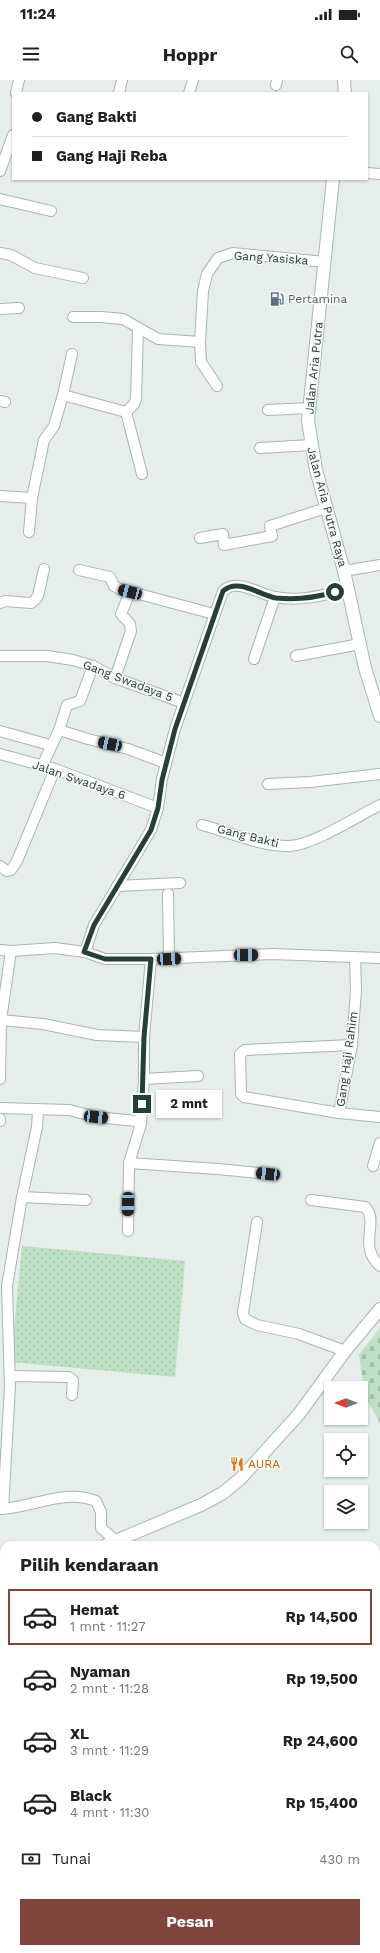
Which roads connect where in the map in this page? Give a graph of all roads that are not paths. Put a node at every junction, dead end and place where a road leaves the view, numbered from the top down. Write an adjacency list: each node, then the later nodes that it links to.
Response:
1 (19, 80): 5 (street)
2 (122, 80): 6 (street)
3 (193, 80): 7 (street)
4 (344, 80): 8 (main road)
5 (16, 92)
6 (122, 92)
7 (189, 92)
8 (345, 92)
9 (12, 138): 10 (street)
10 (0, 171)
11 (368, 173): 12 (street)
12 (380, 174)
13 (333, 180): 17 (main road, Jalan Aria Putra)
14 (0, 199): 15 (street)
15 (51, 212)
16 (0, 252): 18 (street)
17 (325, 262): 23 (street, Gang Yasiska); 27 (main road, Jalan Aria Putra)
18 (83, 278)
19 (19, 308): 20 (street)
20 (0, 309)
21 (73, 317): 22 (street)
22 (138, 329): 23 (street); 29 (street)
23 (200, 342): 25 (street)
24 (72, 354): 26 (street)
25 (217, 386)
26 (63, 395): 29 (street); 34 (street)
27 (309, 408): 28 (street); 30 (main road, Jalan Aria Putra)
28 (268, 410)
29 (126, 412): 32 (street)
30 (310, 441): 31 (street); 35 (main road, Jalan Aria Putra Raya)
31 (260, 448)
32 (142, 474)
33 (0, 496): 34 (street)
34 (32, 498): 36 (street)
35 (326, 508): 37 (street); 41 (main road, Jalan Aria Putra Raya)
36 (29, 532)
37 (200, 538)
38 (380, 565): 41 (street)
39 (44, 570): 45 (street)
40 (79, 570): 43 (street)
41 (344, 571): 42 (main road, Jalan Aria Putra Raya)
42 (348, 589): 44 (street); 47 (main road, Jalan Aria Putra Raya)
43 (130, 592): 46 (street); 52 (street)
44 (274, 597): 46 (street); 50 (street)
45 (0, 603)
46 (214, 614): 54 (street)
47 (360, 644): 49 (street); 53 (main road, Jalan Aria Putra Raya)
48 (0, 656): 51 (street, Gang Swadaya 5)
49 (296, 656)
50 (254, 659)
51 (93, 666): 52 (street, Gang Swadaya 5); 56 (street)
52 (115, 678): 54 (street, Gang Swadaya 5)
53 (378, 700): 55 (main road, Jalan Aria Putra Raya)
54 (184, 703): 60 (street)
55 (380, 716)
56 (59, 730): 58 (street); 60 (street)
57 (0, 731): 58 (street)
58 (50, 745): 61 (street)
59 (0, 754): 61 (street, Jalan Swadaya 6)
60 (166, 763): 66 (street)
61 (42, 766): 62 (street, Jalan Swadaya 6)
62 (55, 769): 66 (street, Jalan Swadaya 6); 68 (street)
63 (380, 774): 64 (street)
64 (268, 784)
65 (380, 805): 67 (street, Gang Bakti)
66 (158, 808): 70 (street)
67 (202, 825)
68 (0, 866)
69 (180, 883): 70 (street)
70 (117, 886): 74 (street)
71 (168, 894): 78 (street)
72 (0, 950): 73 (street)
73 (11, 951): 74 (street); 79 (street)
74 (84, 952): 77 (street)
75 (355, 957): 76 (street); 78 (street); 81 (street, Gang Haji Rahim)
76 (380, 958)
77 (151, 959): 78 (street); 80 (street)
78 (169, 959)
79 (1, 1020): 80 (street); 83 (street)
80 (144, 1037): 84 (street)
81 (352, 1045): 87 (street, Gang Haji Rahim); 87 (street)
82 (198, 1076): 84 (street)
83 (0, 1079)
84 (144, 1079): 89 (street)
85 (0, 1108): 86 (street)
86 (38, 1110): 89 (street); 94 (street)
87 (339, 1113): 88 (street)
88 (380, 1117)
89 (140, 1120): 91 (street)
90 (380, 1143): 92 (street)
91 (129, 1163): 93 (street); 98 (street)
92 (373, 1166)
93 (268, 1174)
94 (22, 1197): 95 (street); 102 (street)
95 (86, 1200)
96 (311, 1200): 99 (street)
97 (257, 1222): 101 (street)
98 (128, 1231)
99 (380, 1266)
100 (380, 1309): 101 (main road)
101 (345, 1351): 107 (main road)
102 (10, 1376): 103 (street); 104 (street)
103 (5, 1386): 105 (street)
104 (72, 1395)
105 (2, 1509): 106 (street)
106 (110, 1541)
107 (116, 1541)

